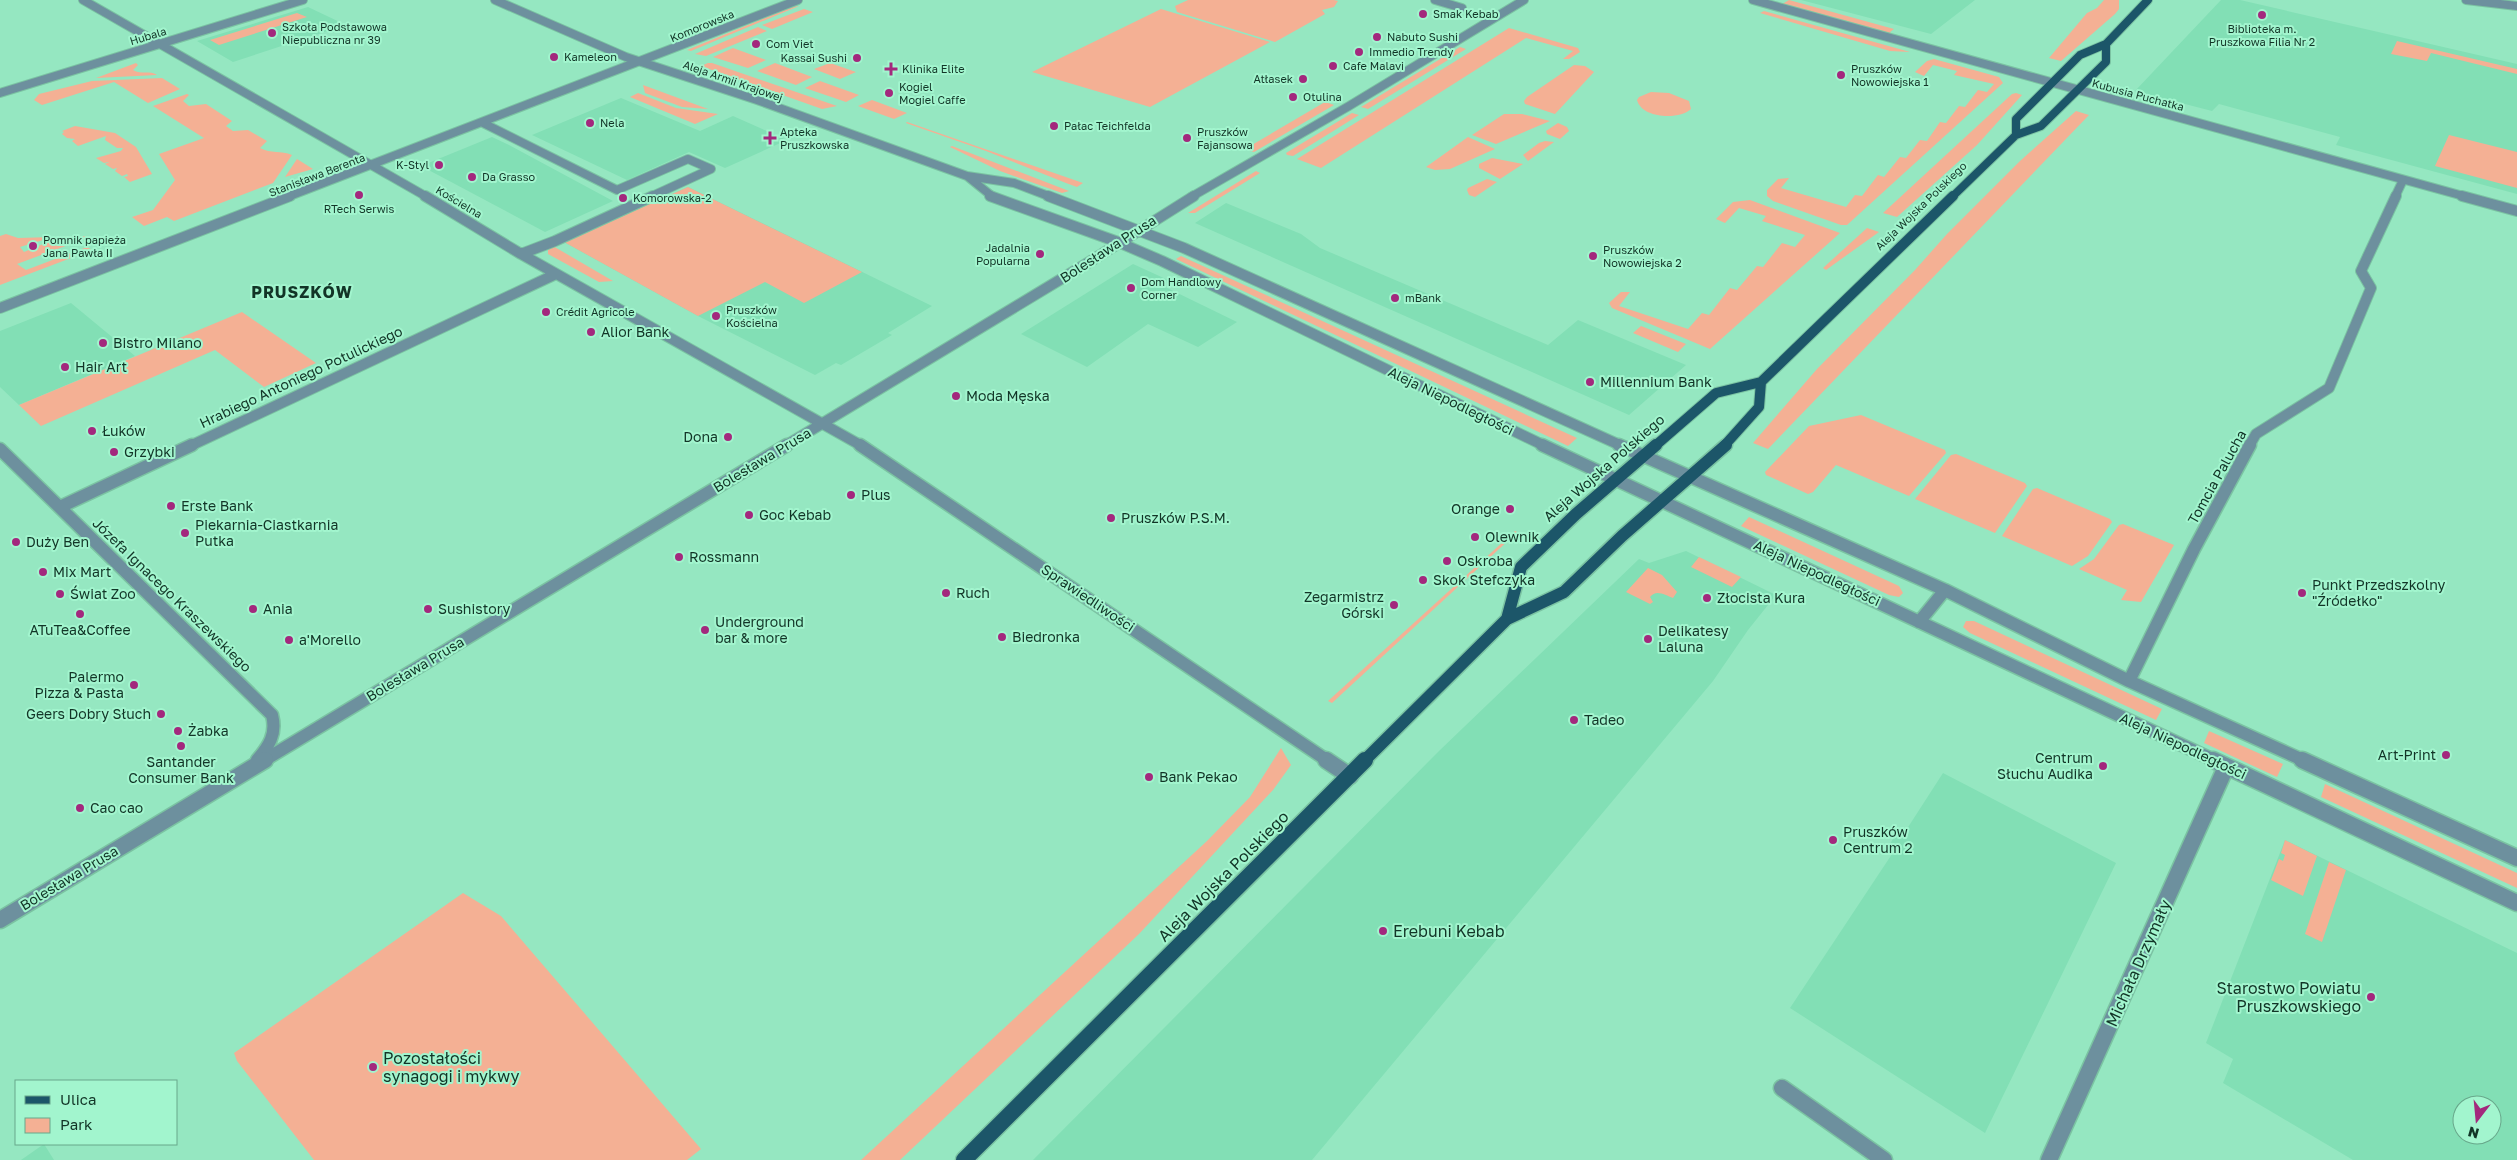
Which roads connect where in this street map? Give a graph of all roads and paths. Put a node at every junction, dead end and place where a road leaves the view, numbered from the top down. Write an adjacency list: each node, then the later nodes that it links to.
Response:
1 (83, 0): 12 (street, Kościelna)
2 (303, 0): 12 (street, Hubala)
3 (495, 0): 14 (street, Aleja Armii Krajowej)
4 (798, 0): 14 (street, Komorowska)
5 (1435, 0): 11 (street)
6 (1524, 0): 24 (street, Bolesława Prusa)
7 (1753, 0): 15 (street, Kubusia Puchatka)
8 (2148, 0): 13 (main road, Aleja Wojska Polskiego)
9 (2466, 0): 10 (street)
10 (2517, 6)
11 (1462, 8)
12 (161, 44): 17 (street, Hubala); 20 (street, Kościelna)
13 (2106, 44): 15 (main road, Aleja Wojska Polskiego); 16 (main road, Aleja Wojska Polskiego)
14 (642, 62): 18 (street, Stanisława Berenta); 21 (street, Aleja Armii Krajowej)
15 (2051, 83): 16 (street, Kubusia Puchatka); 19 (main road, Aleja Wojska Polskiego)
16 (2078, 90): 19 (main road, Aleja Wojska Polskiego); 22 (street, Kubusia Puchatka)
17 (0, 93)
18 (483, 123): 20 (street, Stanisława Berenta); 26 (street)
19 (2016, 135): 29 (main road, Aleja Wojska Polskiego)
20 (372, 165): 26 (street, Kościelna); 28 (street, Stanisława Berenta)
21 (967, 176): 24 (street, Aleja Armii Krajowej); 25 (street, Aleja Armii Krajowej)
22 (2403, 180): 23 (street, Kubusia Puchatka); 40 (street, Tomcia Palucha)
23 (2517, 211)
24 (1138, 228): 25 (street, Bolesława Prusa); 32 (street, Aleja Niepodległości)
25 (1118, 242): 30 (street, Bolesława Prusa); 34 (street, Aleja Niepodległości)
26 (521, 254): 27 (street, Kościelna)
27 (556, 274): 30 (street, Kościelna); 36 (street, Hrabiego Antoniego Potulickiego)
28 (0, 308)
29 (1761, 382): 32 (main road, Aleja Wojska Polskiego); 33 (main road, Aleja Wojska Polskiego)
30 (824, 423): 42 (street, Bolesława Prusa); 43 (street, Sprawiedliwości)
31 (0, 449): 36 (street, Józefa Ignacego Kraszewskiego)
32 (1643, 456): 33 (street, Aleja Niepodległości); 34 (main road, Aleja Wojska Polskiego)
33 (1692, 477): 35 (main road, Aleja Wojska Polskiego); 37 (street, Aleja Niepodległości)
34 (1616, 479): 35 (street, Aleja Niepodległości); 38 (main road, Aleja Wojska Polskiego)
35 (1663, 501): 38 (main road, Aleja Wojska Polskiego); 39 (street, Aleja Niepodległości)
36 (60, 506): 42 (street, Józefa Ignacego Kraszewskiego)
37 (1944, 590): 39 (street); 40 (street, Aleja Niepodległości)
38 (1507, 619): 43 (main road, Aleja Wojska Polskiego)
39 (1919, 622): 41 (street, Aleja Niepodległości)
40 (2129, 681): 44 (street, Aleja Niepodległości)
41 (2226, 766): 45 (street, Aleja Niepodległości); 50 (street, Michała Drzymały)
42 (244, 772): 46 (street, Bolesława Prusa)
43 (1350, 776): 48 (main road, Aleja Wojska Polskiego)
44 (2517, 858)
45 (2517, 903)
46 (0, 920)
47 (1782, 1088): 49 (street)
48 (964, 1160)
49 (1884, 1160)
50 (2049, 1160)

